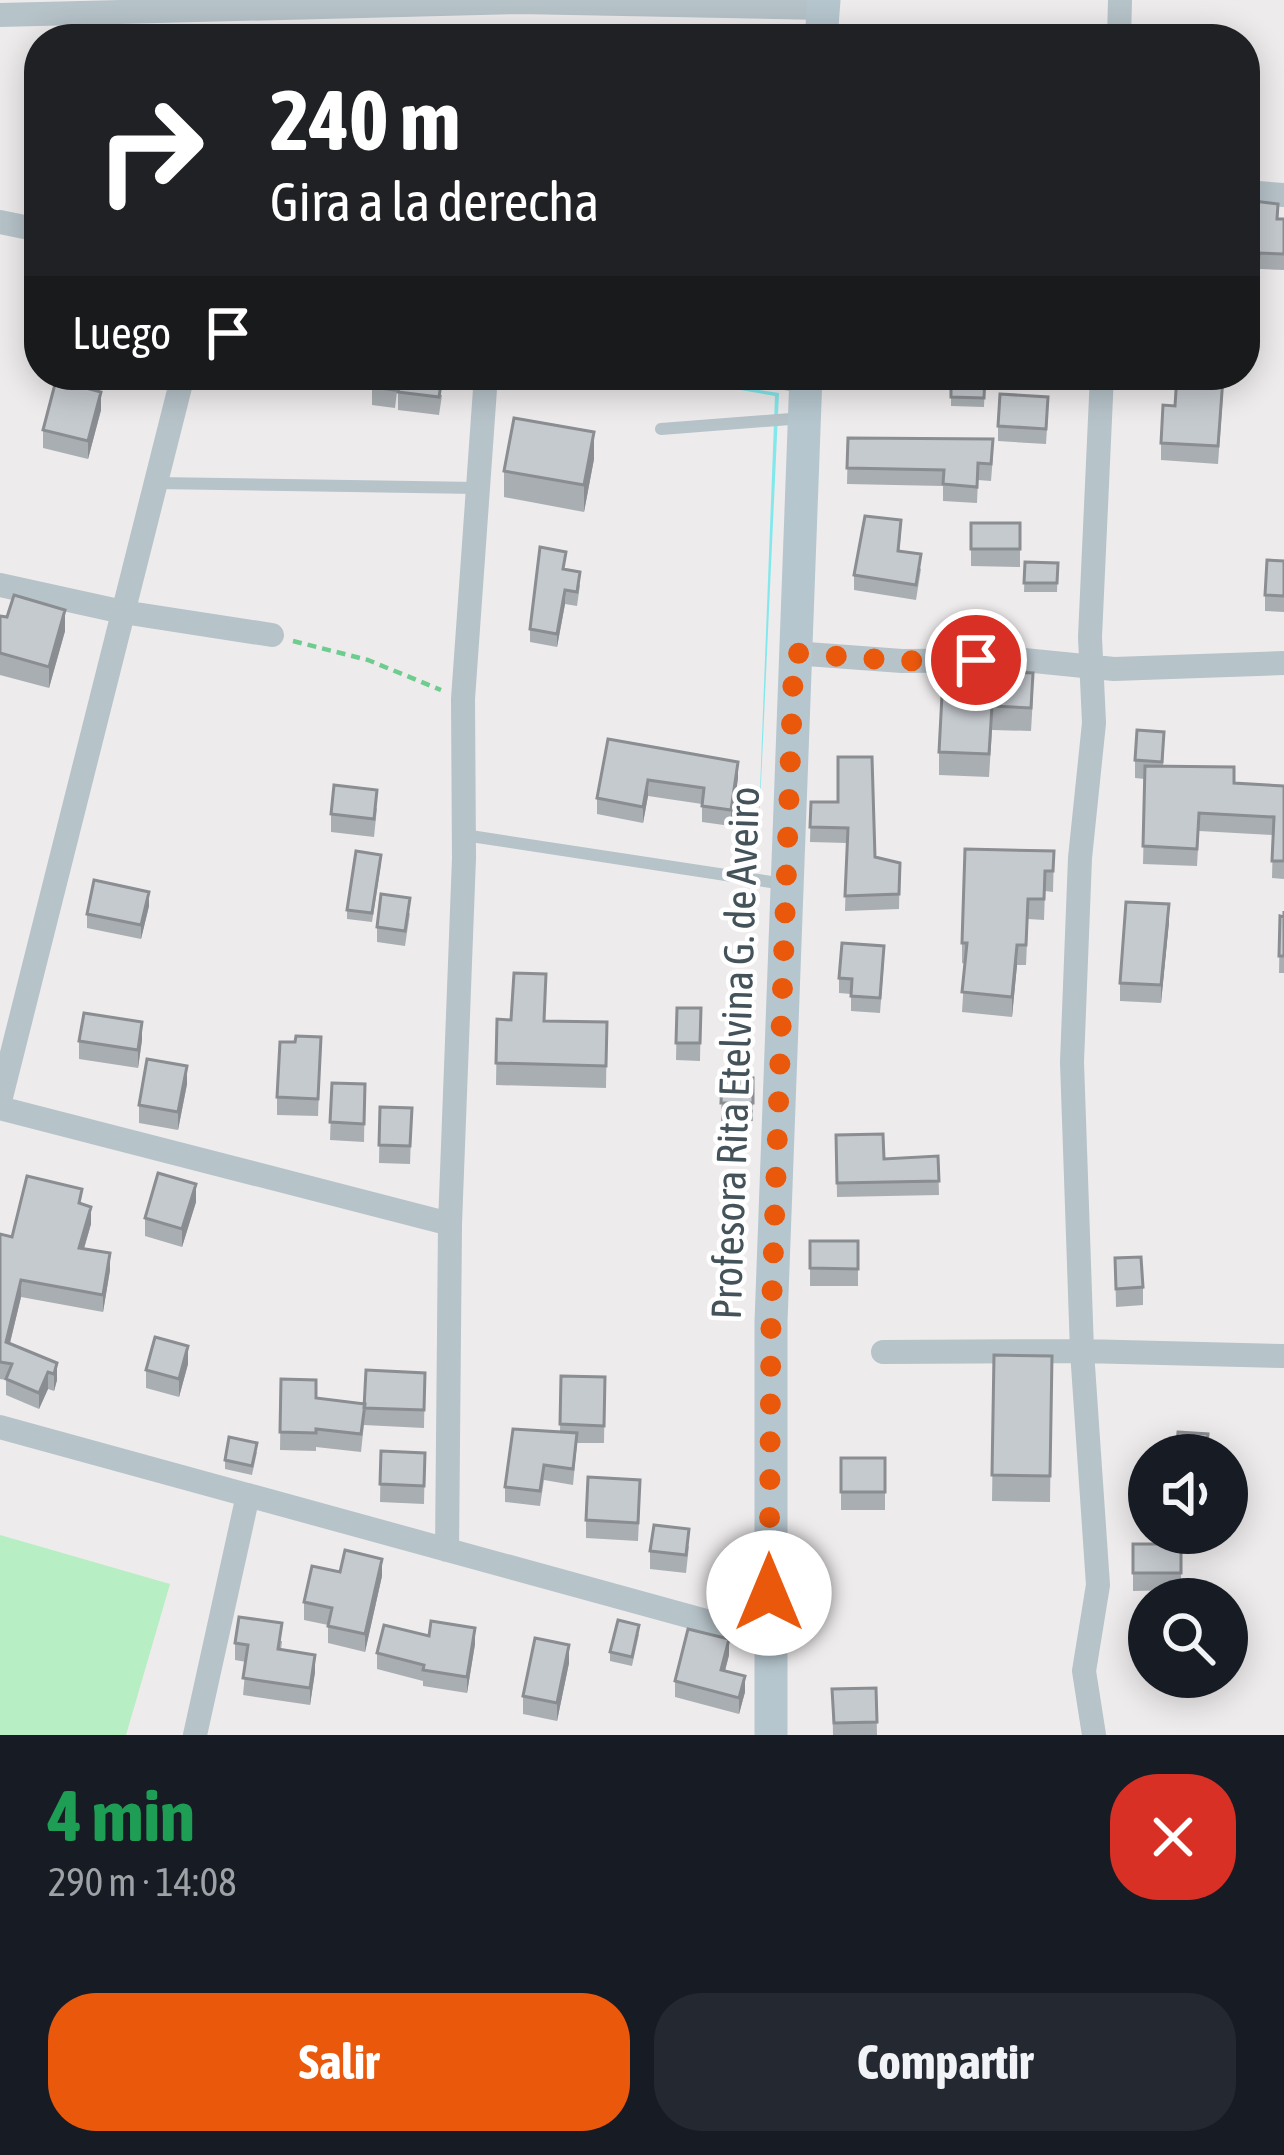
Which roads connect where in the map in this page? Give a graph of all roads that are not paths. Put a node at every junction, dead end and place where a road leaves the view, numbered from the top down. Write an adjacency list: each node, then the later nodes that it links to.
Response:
1 (519, 1): 3 (street); 5 (street)
2 (225, 5): 3 (street); 4 (street)
3 (268, 5)
4 (0, 15)
5 (823, 16)
6 (179, 390): 12 (street)
7 (485, 390): 13 (street)
8 (805, 390): 10 (street, Profesora Rita Etelvina G. de Aveiro)
9 (1101, 390): 19 (street)
10 (804, 418): 11 (lane); 17 (street, Profesora Rita Etelvina G. de Aveiro)
11 (661, 429)
12 (156, 483): 13 (lane); 15 (street)
13 (478, 488): 20 (street)
14 (0, 585): 15 (street)
15 (123, 613): 16 (street); 22 (street)
16 (272, 635)
17 (794, 653): 19 (street); 21 (street, Profesora Rita Etelvina G. de Aveiro)
18 (1284, 663): 19 (street)
19 (1091, 667): 24 (street)
20 (464, 835): 21 (lane); 23 (street)
21 (785, 884): 30 (street, Profesora Rita Etelvina G. de Aveiro)
22 (0, 1104): 23 (street)
23 (450, 1224): 29 (street)
24 (1082, 1351): 25 (street); 26 (street); 33 (street)
25 (883, 1352)
26 (1284, 1357)
27 (0, 1427): 28 (street)
28 (248, 1495): 29 (street); 31 (street)
29 (447, 1550): 30 (street)
30 (768, 1638): 32 (street, Profesora Rita Etelvina G. de Aveiro)
31 (196, 1735)
32 (771, 1735)
33 (1094, 1735)

